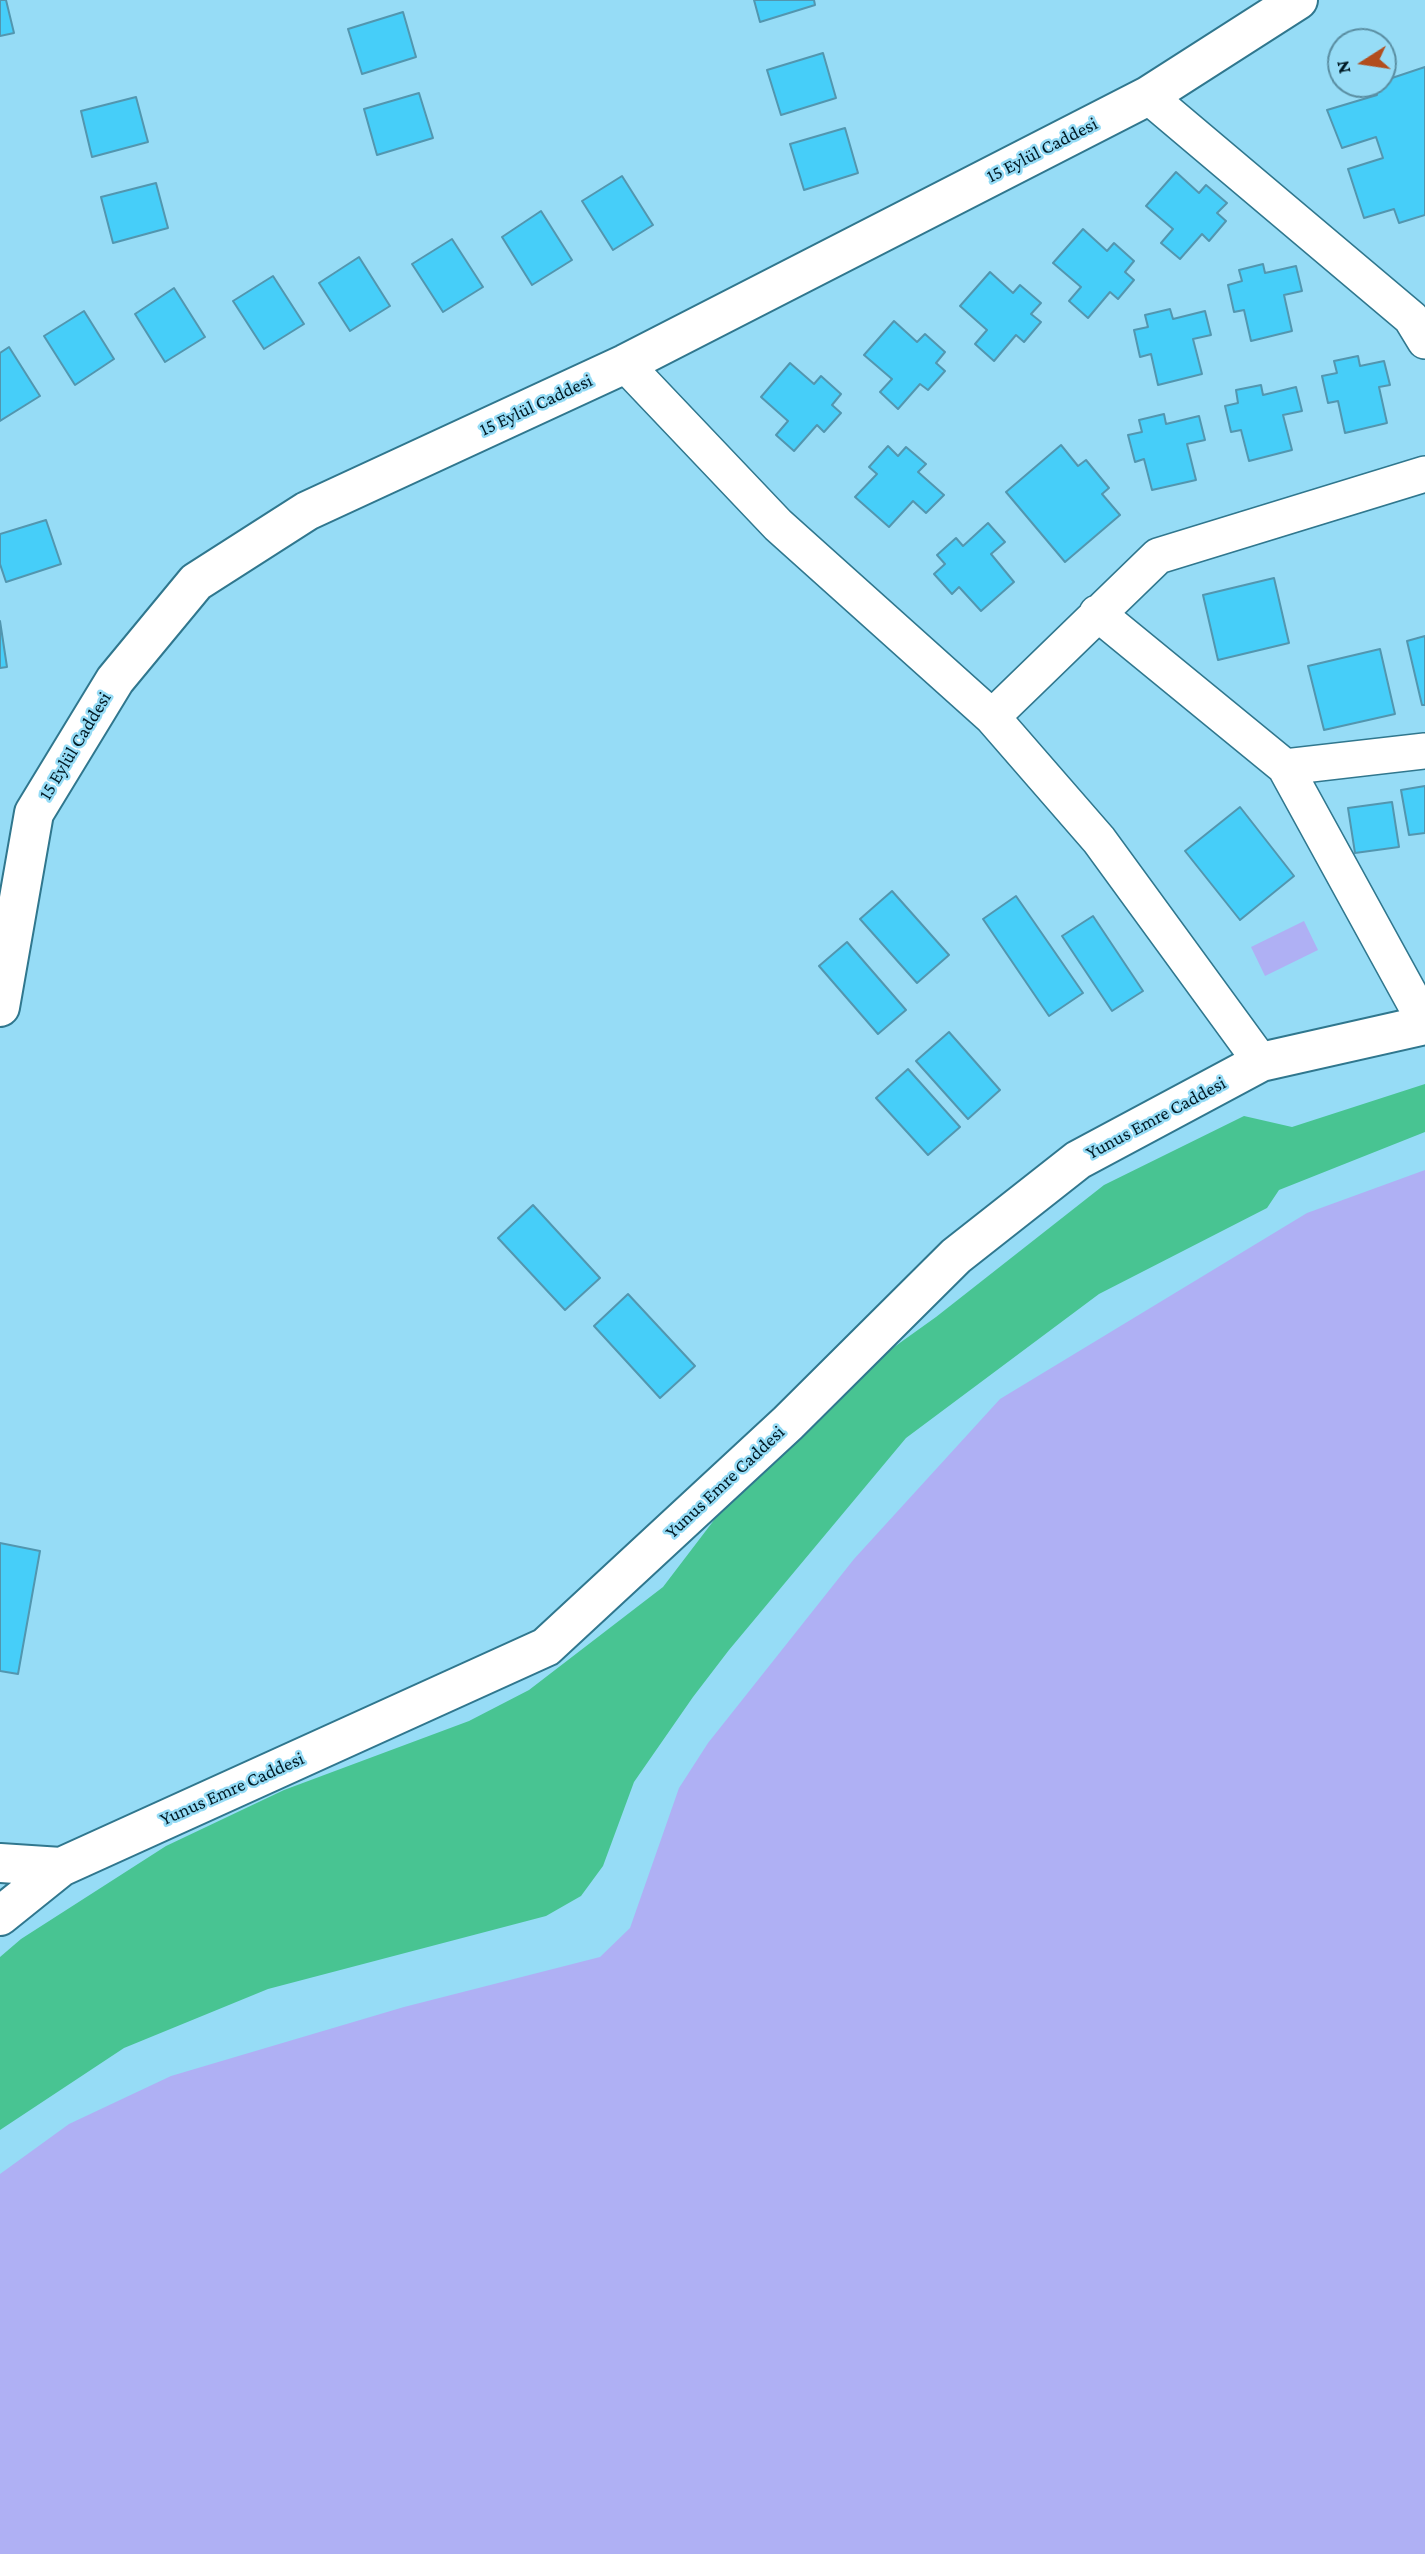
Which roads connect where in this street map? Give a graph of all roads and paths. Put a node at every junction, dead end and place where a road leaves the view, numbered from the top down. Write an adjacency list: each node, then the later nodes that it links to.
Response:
1 (1298, 0): 2 (main road, 15 Eylül Caddesi)
2 (1148, 96): 3 (street); 4 (main road, 15 Eylül Caddesi)
3 (1425, 341)
4 (625, 363): 7 (street); 10 (main road, 15 Eylül Caddesi)
5 (1425, 474): 6 (street)
6 (1097, 613): 7 (street); 9 (street)
7 (992, 717): 12 (street)
8 (1425, 751): 9 (street)
9 (1285, 767): 11 (street)
10 (0, 1007)
11 (1425, 1023): 12 (main road, Yunus Emre Caddesi)
12 (1261, 1062): 14 (main road, Yunus Emre Caddesi)
13 (0, 1863): 14 (main road)
14 (61, 1867): 15 (main road, Yunus Emre Caddesi)
15 (0, 1916)

